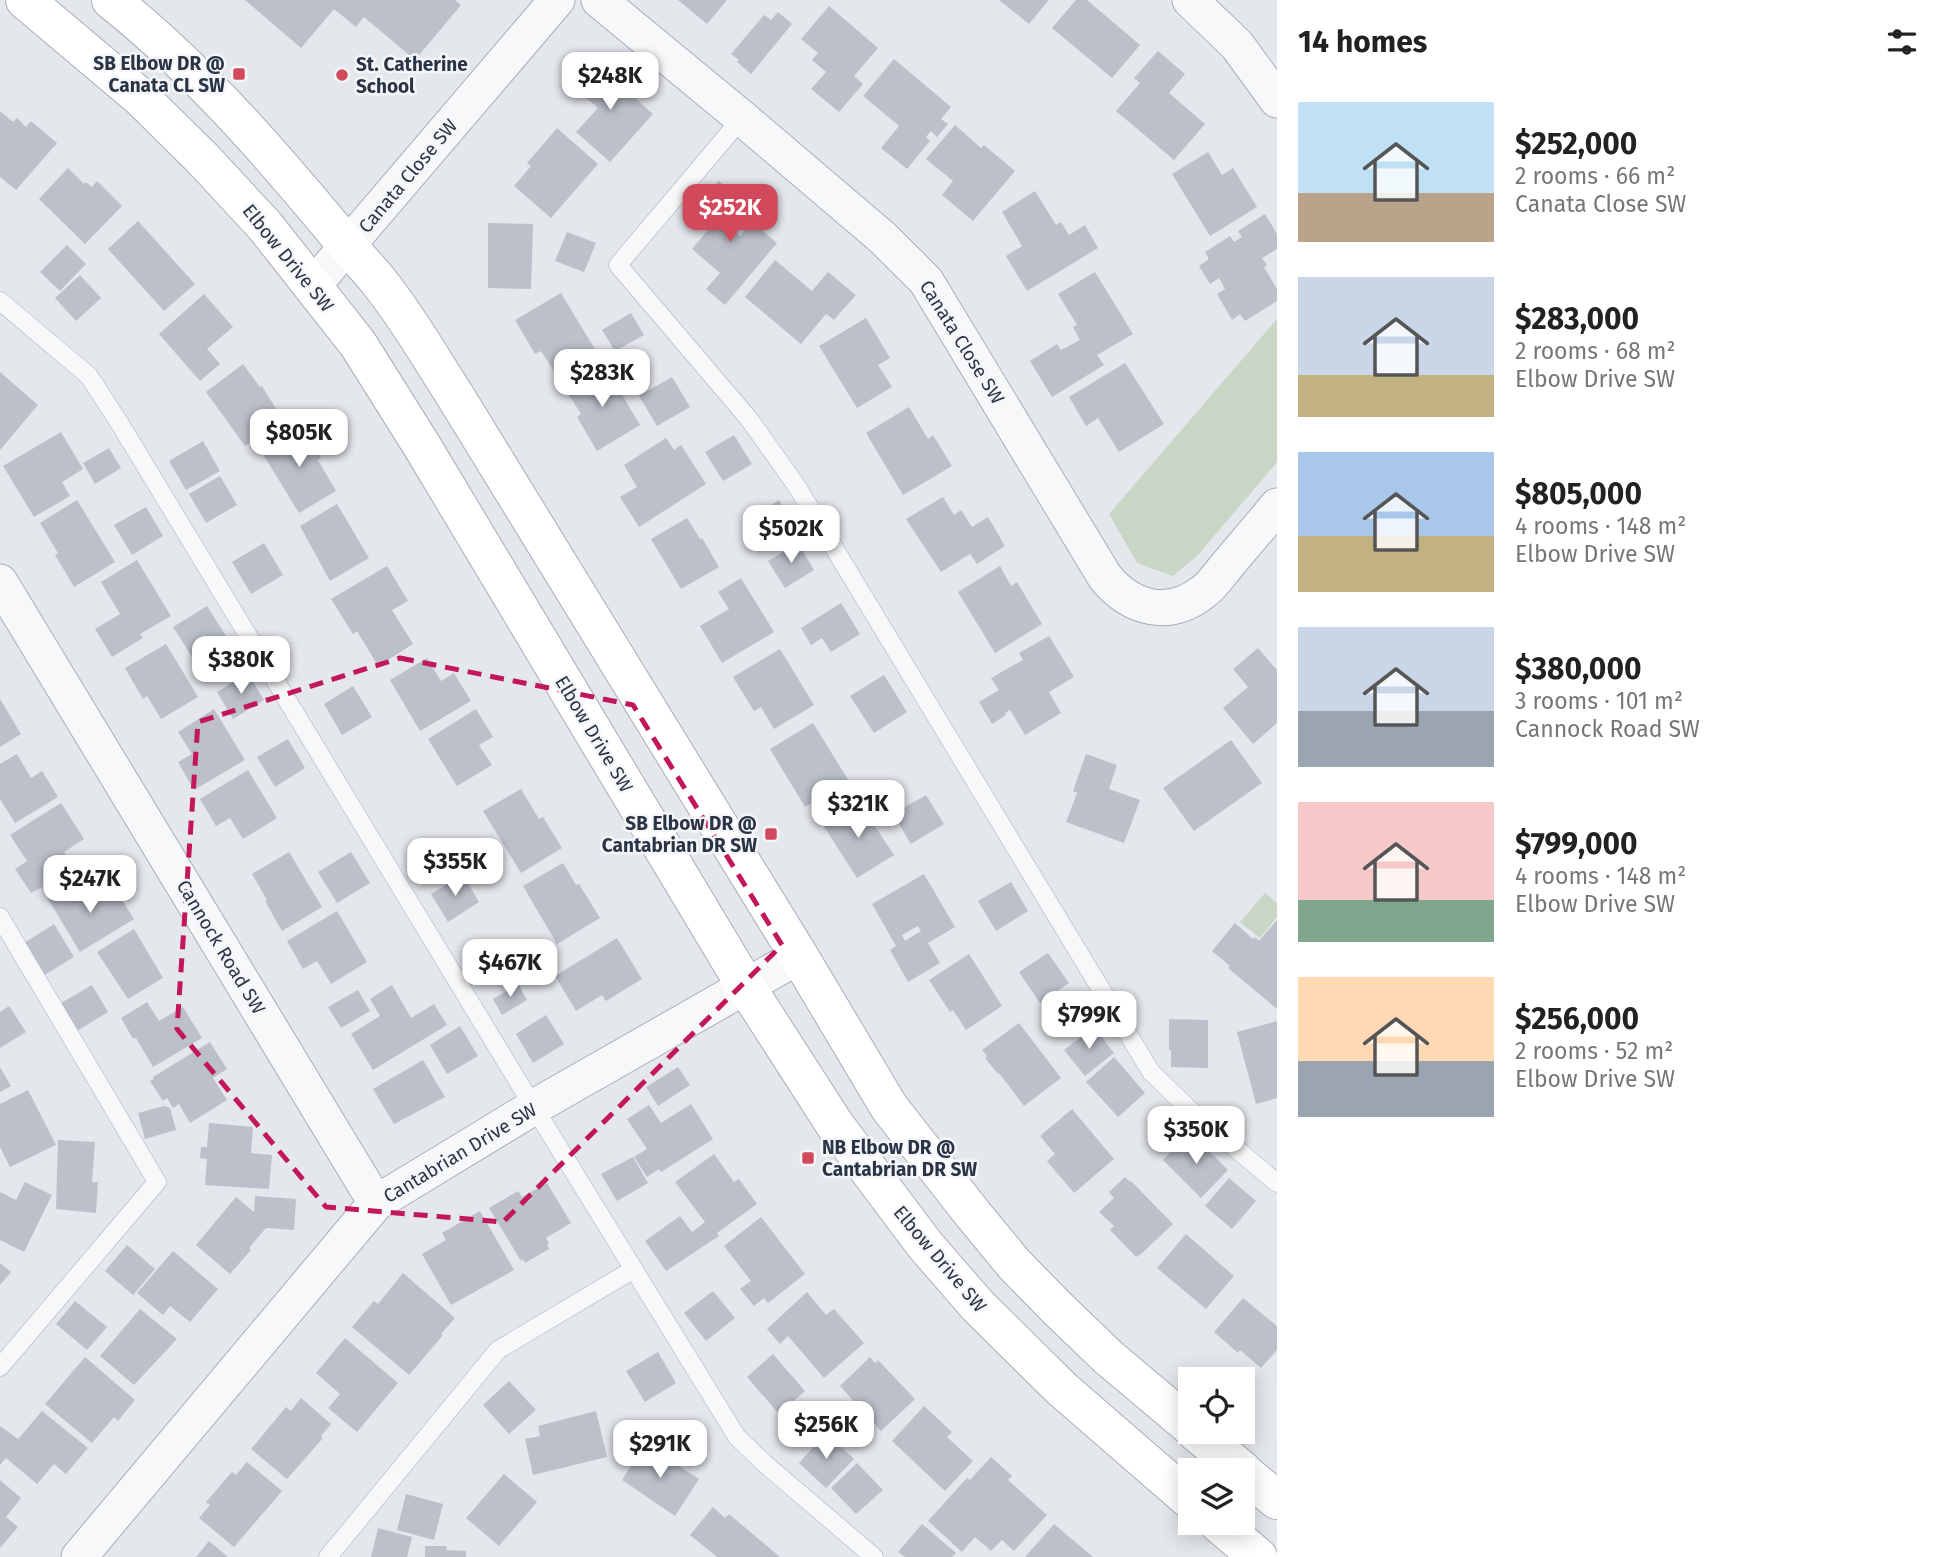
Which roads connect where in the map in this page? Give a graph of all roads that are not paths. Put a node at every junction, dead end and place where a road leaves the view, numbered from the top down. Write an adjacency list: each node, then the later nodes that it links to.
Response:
1 (25, 0): 9 (street, Elbow Drive SW)
2 (111, 0): 8 (street)
3 (557, 0): 8 (street, Canata Close SW)
4 (599, 0): 7 (street, Canata Close SW)
5 (1190, 0): 6 (street)
6 (1277, 100)
7 (742, 118): 11 (street, Canata Close SW); 17 (lane)
8 (347, 246): 9 (street, Canata Close SW); 14 (street)
9 (313, 287): 15 (street, Elbow Drive SW)
10 (0, 301): 16 (lane)
11 (1277, 506)
12 (0, 582): 18 (street, Cannock Road SW)
13 (0, 917): 20 (lane)
14 (799, 956): 15 (street, Cantabrian Drive SW); 21 (street)
15 (746, 985): 16 (street, Cantabrian Drive SW); 25 (street, Elbow Drive SW)
16 (534, 1107): 18 (street, Cantabrian Drive SW); 19 (lane)
17 (1277, 1183)
18 (376, 1203): 28 (street, Cantabrian Drive SW)
19 (634, 1269): 29 (lane); 30 (lane)
20 (0, 1367)
21 (1178, 1416)
22 (1211, 1444): 23 (street)
23 (1227, 1458)
24 (1255, 1481): 26 (street)
25 (1178, 1490)
26 (1277, 1500)
27 (1232, 1535): 31 (street)
28 (79, 1557)
29 (328, 1557)
30 (874, 1557)
31 (1258, 1557)

